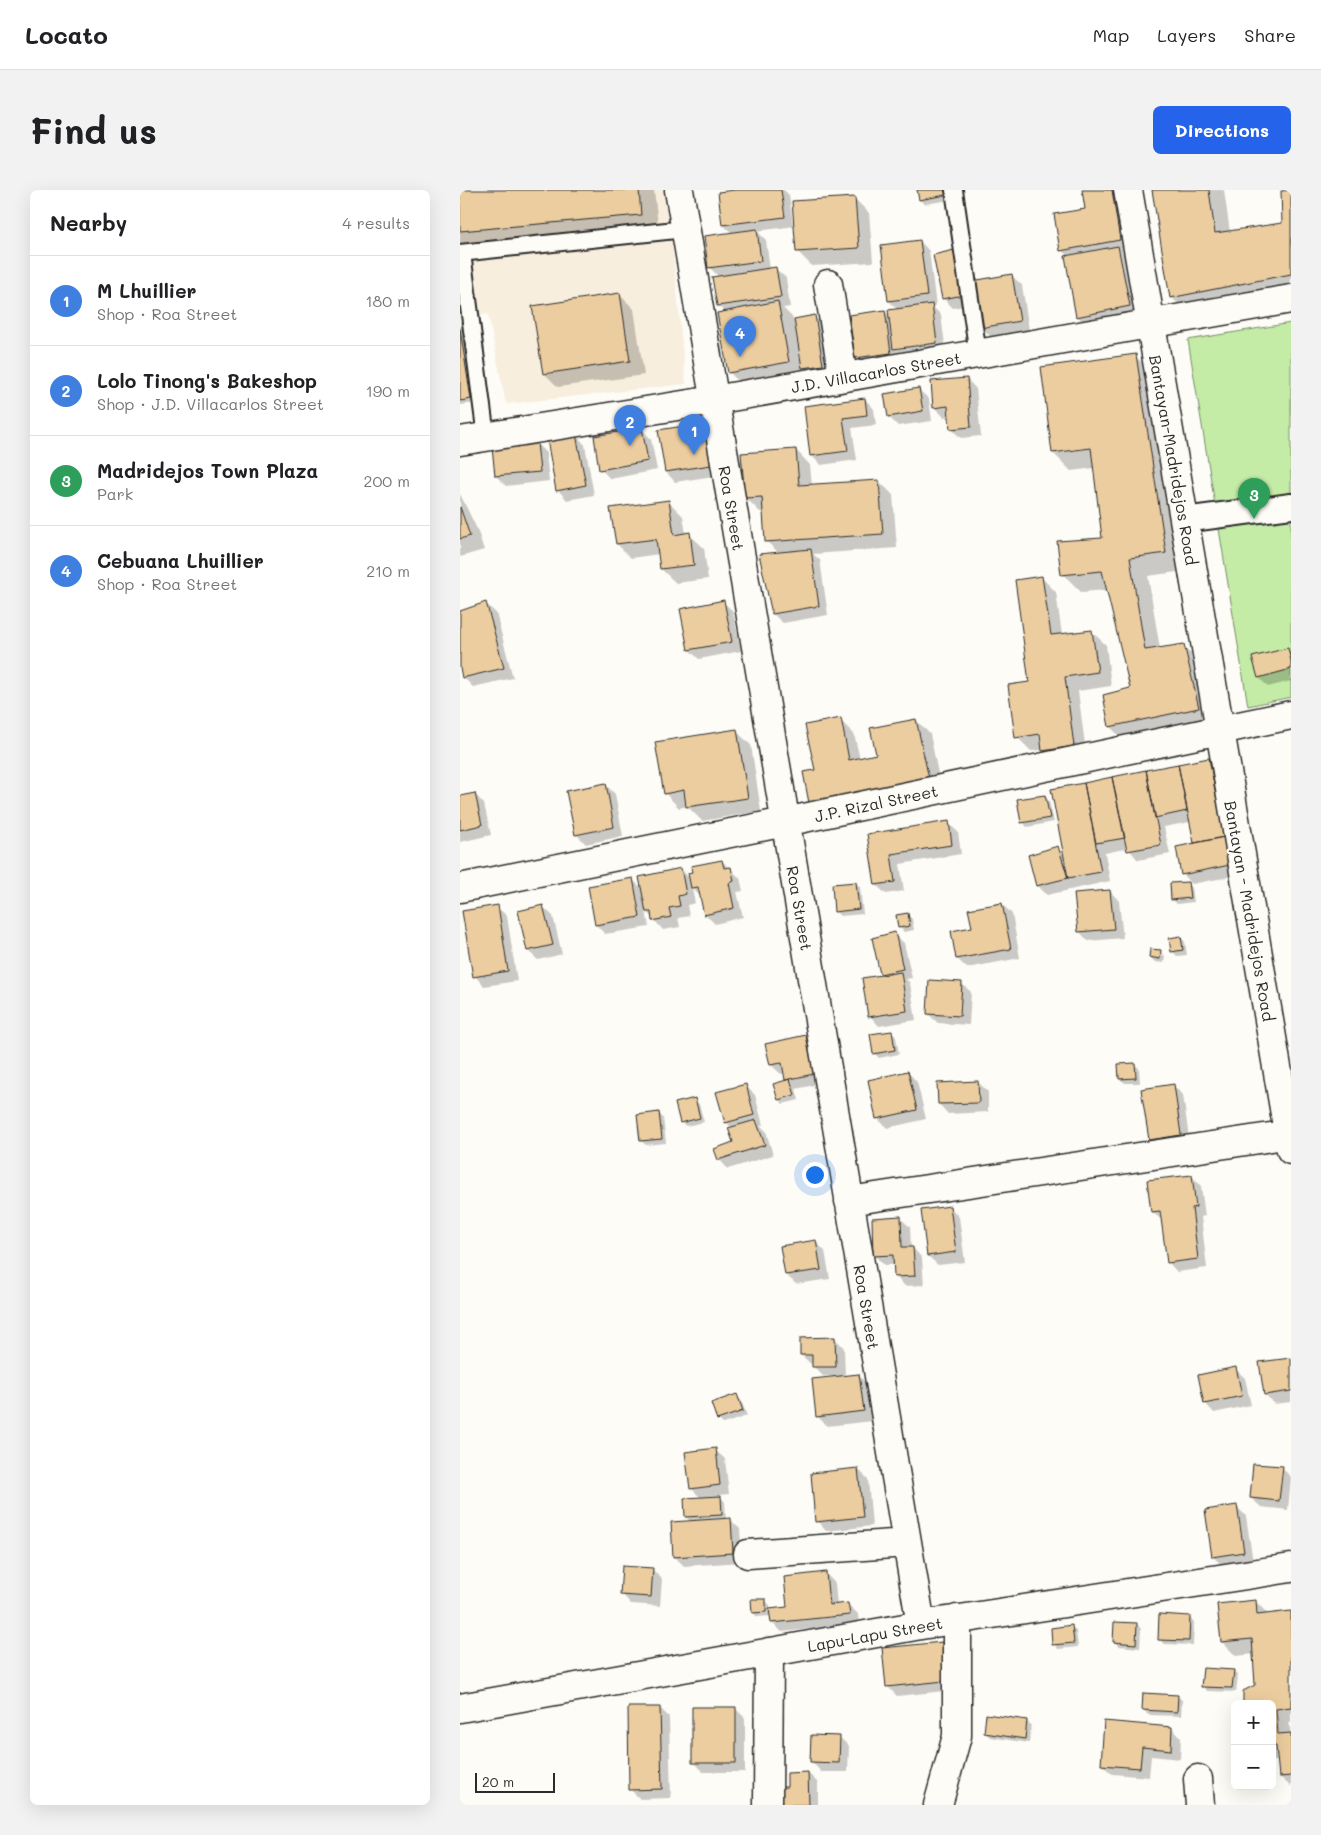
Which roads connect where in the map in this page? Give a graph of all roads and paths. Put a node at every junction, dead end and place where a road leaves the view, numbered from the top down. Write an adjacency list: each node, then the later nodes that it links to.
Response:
1 (679, 190): 4 (street, Roa Street)
2 (954, 190): 9 (lane)
3 (1128, 190): 8 (street, Bantayan-Madridejos Road)
4 (686, 229): 5 (lane); 11 (street, Roa Street)
5 (461, 253): 12 (lane)
6 (828, 284): 10 (street)
7 (1291, 300): 8 (street, J.D. Villacarlos Street)
8 (1151, 324): 9 (street, J.D. Villacarlos Street); 14 (street, Bantayan-Madridejos Road)
9 (978, 354): 10 (street, J.D. Villacarlos Street)
10 (843, 377): 11 (street, J.D. Villacarlos Street)
11 (714, 400): 12 (street, J.D. Villacarlos Street); 17 (street, Roa Street)
12 (473, 439)
13 (1291, 506): 14 (street)
14 (1184, 520): 16 (street, Bantayan-Madridejos Road)
15 (1291, 715): 16 (street, J.P. Rizal Street)
16 (1220, 730): 17 (street, J.P. Rizal Street); 19 (street, Bantayan - Madridejos Road)
17 (786, 822): 18 (street, J.P. Rizal Street); 20 (street, Roa Street)
18 (460, 888)
19 (1290, 1140): 20 (street)
20 (849, 1201): 21 (street, Roa Street)
21 (907, 1543): 22 (street); 25 (street, Roa Street)
22 (748, 1554)
23 (1291, 1568): 24 (street, Lapu-Lapu Street)
24 (957, 1619): 25 (street, Lapu-Lapu Street); 29 (street)
25 (921, 1625): 26 (street, Lapu-Lapu Street)
26 (769, 1652): 27 (street, Lapu-Lapu Street); 28 (street)
27 (460, 1708)
28 (768, 1805)
29 (938, 1805)

